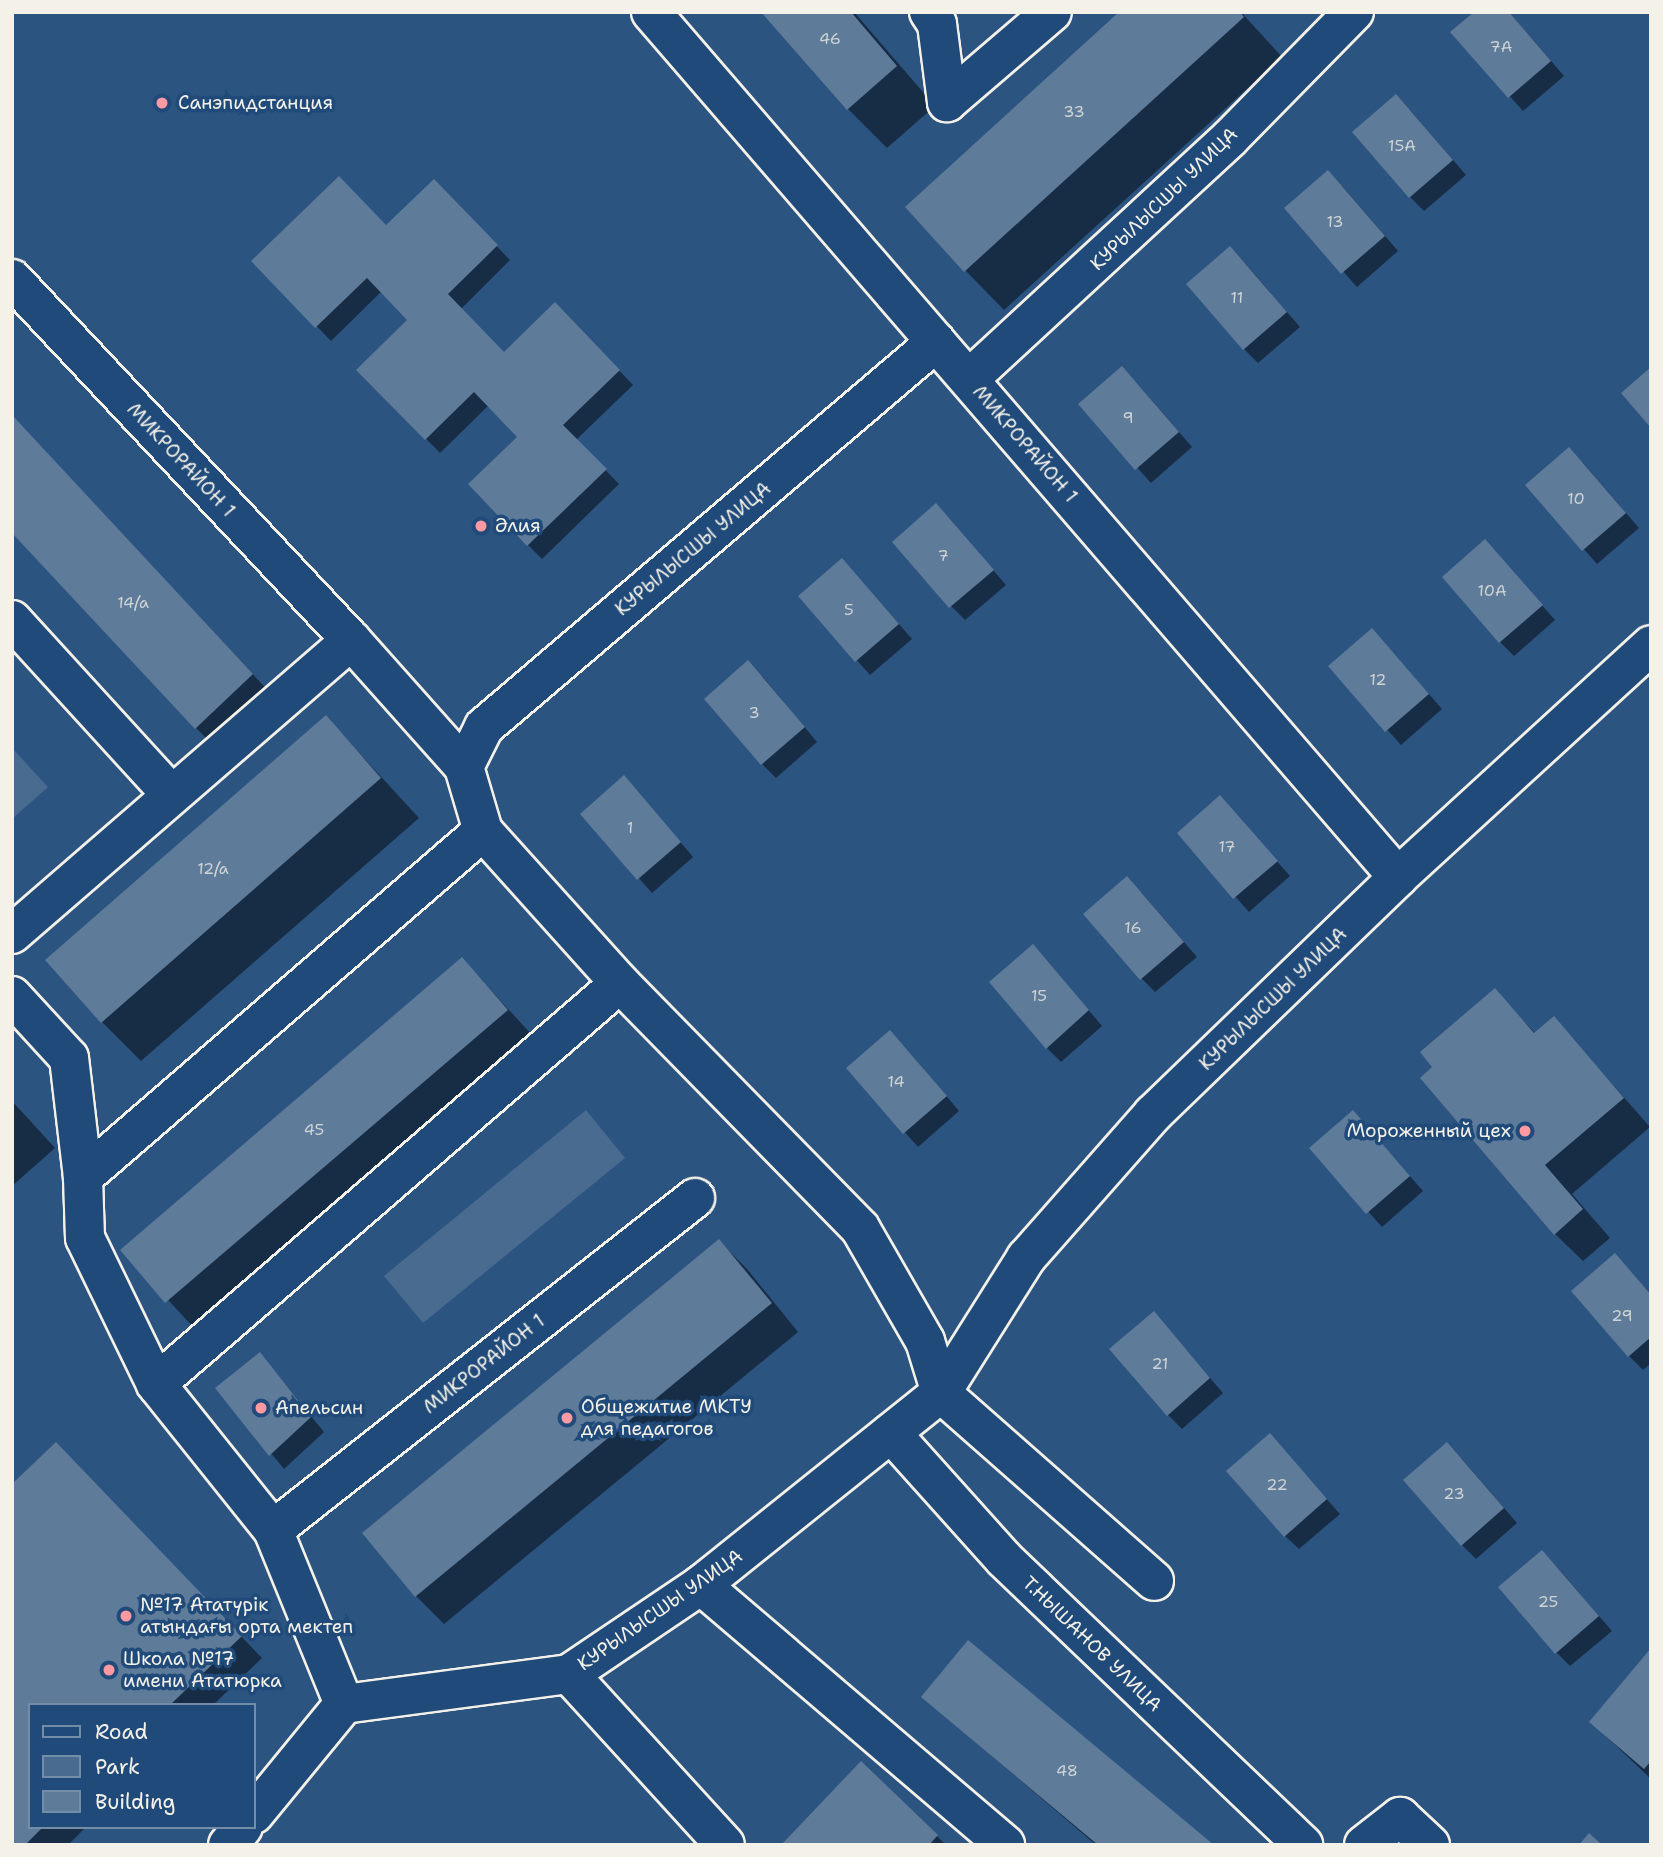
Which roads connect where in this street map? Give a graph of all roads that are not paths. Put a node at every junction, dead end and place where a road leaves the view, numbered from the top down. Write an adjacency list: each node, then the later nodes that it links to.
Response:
1 (651, 12): 6 (street, МИКРОРАЙОН 1)
2 (929, 12): 3 (street)
3 (1052, 12)
4 (1354, 12): 7 (street, КУРЫЛЫСШЫ УЛИЦА)
5 (12, 279): 9 (street, МИКРОРАЙОН 1)
6 (936, 342): 7 (street, МИКРОРАЙОН 1); 11 (street, КУРЫЛЫСШЫ УЛИЦА)
7 (969, 379): 14 (street, МИКРОРАЙОН 1)
8 (12, 620): 12 (street)
9 (351, 640): 11 (street, МИКРОРАЙОН 1); 12 (street)
10 (1651, 645): 14 (street, КУРЫЛЫСШЫ УЛИЦА)
11 (464, 767): 13 (street)
12 (171, 794): 15 (street)
13 (483, 831): 16 (street); 18 (street)
14 (1398, 877): 21 (street, КУРЫЛЫСШЫ УЛИЦА)
15 (12, 934)
16 (620, 984): 20 (street); 21 (street)
17 (12, 996): 18 (street)
18 (83, 1177): 20 (street)
19 (695, 1198): 23 (street, МИКРОРАЙОН 1)
20 (156, 1384): 23 (street)
21 (941, 1393): 22 (street, КУРЫЛЫСШЫ УЛИЦА); 24 (street)
22 (891, 1433): 25 (street, КУРЫЛЫСШЫ УЛИЦА); 33 (street, Т.НЫШАНОВ УЛИЦА)
23 (273, 1530): 27 (street)
24 (1154, 1581)
25 (701, 1585): 26 (street, КУРЫЛЫСШЫ УЛИЦА); 32 (street)
26 (569, 1674): 27 (street, КУРЫЛЫСШЫ УЛИЦА); 31 (street)
27 (344, 1704): 28 (street)
28 (256, 1812)
29 (241, 1829): 30 (street)
30 (228, 1845)
31 (724, 1845)
32 (1005, 1845)
33 (1303, 1845)
34 (1364, 1845): 35 (street)
35 (1430, 1845)

